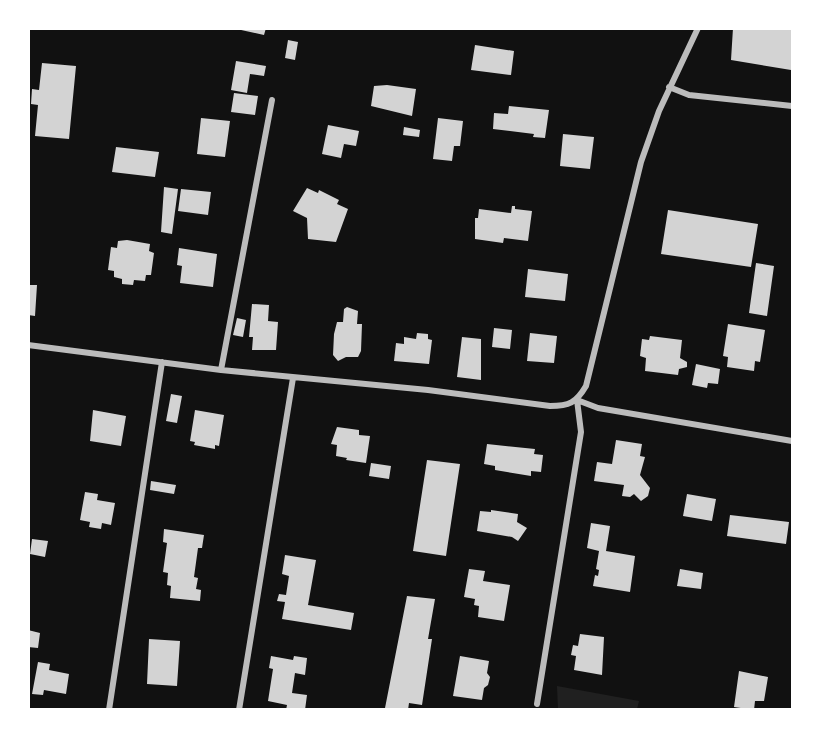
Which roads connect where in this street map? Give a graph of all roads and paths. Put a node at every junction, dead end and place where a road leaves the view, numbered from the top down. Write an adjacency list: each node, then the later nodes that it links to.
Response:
1 (698, 28): 2 (street)
2 (669, 87): 4 (street); 9 (street)
3 (272, 100): 7 (street)
4 (792, 106)
5 (28, 345): 6 (street)
6 (162, 362): 7 (street); 12 (street)
7 (221, 370): 8 (street)
8 (293, 378): 9 (street); 13 (street)
9 (577, 400): 10 (street); 11 (street)
10 (792, 441)
11 (537, 704)
12 (109, 710)
13 (239, 710)

